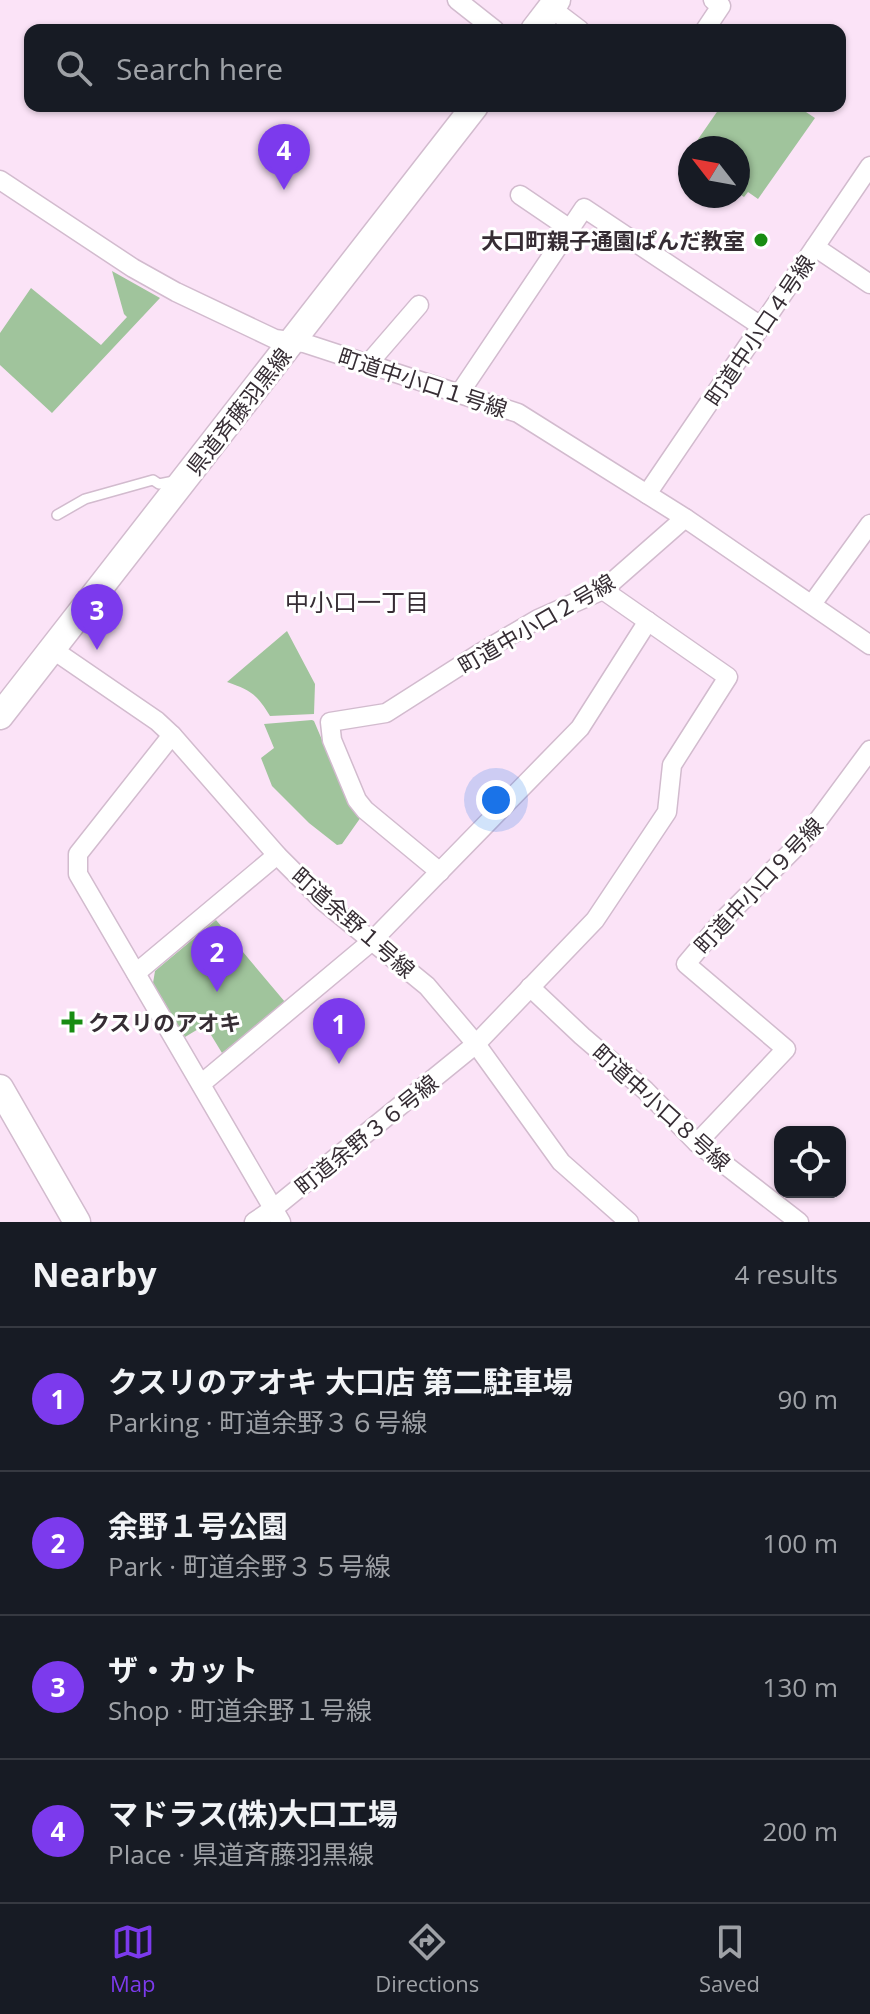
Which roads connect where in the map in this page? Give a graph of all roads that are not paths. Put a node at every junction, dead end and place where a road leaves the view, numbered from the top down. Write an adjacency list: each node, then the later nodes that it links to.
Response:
1 (457, 0): 4 (street)
2 (713, 0): 7 (street)
3 (554, 4): 5 (main road); 6 (street)
4 (487, 24)
5 (539, 24)
6 (574, 24)
7 (709, 24)
8 (470, 112): 17 (main road, 県道斉藤羽黒線)
9 (870, 166): 13 (street, 町道中小口４号線)
10 (0, 180): 17 (street, 町道中小口１号線)
11 (520, 195): 12 (street)
12 (570, 229): 16 (street); 19 (street)
13 (815, 247): 14 (street); 16 (street, 町道中小口４号線)
14 (870, 284)
15 (419, 305): 18 (street)
16 (761, 326): 21 (street, 町道中小口４号線)
17 (293, 341): 18 (street, 町道中小口１号線); 20 (main road, 県道斉藤羽黒線)
18 (368, 364): 19 (street, 町道中小口１号線)
19 (459, 394): 21 (street, 町道中小口１号線)
20 (185, 478): 22 (lane); 29 (main road, 県道斉藤羽黒線)
21 (647, 494): 23 (street, 町道中小口１号線)
22 (57, 515)
23 (685, 518): 25 (street, 町道中小口２号線); 26 (street, 町道中小口１号線)
24 (870, 524): 26 (street)
25 (603, 590): 27 (street); 34 (street, 町道中小口２号線)
26 (812, 604): 28 (street, 町道中小口１号線)
27 (648, 621): 34 (street); 37 (street, 町道余野３６号線)
28 (870, 645)
29 (52, 649): 30 (main road, 県道斉藤羽黒線); 31 (street, 町道余野１号線)
30 (0, 716)
31 (172, 735): 33 (street, 町道余野１号線); 36 (street)
32 (870, 750): 41 (street, 町道中小口９号線)
33 (277, 855): 35 (street, 町道余野１号線); 36 (street)
34 (440, 872): 35 (street)
35 (372, 941): 38 (street, 町道余野１号線); 39 (street)
36 (136, 973): 39 (street)
37 (530, 987): 38 (street, 町道余野３６号線); 41 (street, 町道中小口８号線)
38 (476, 1044): 42 (street, 町道余野３６号線); 45 (street, 町道余野１号線)
39 (201, 1084): 42 (street)
40 (0, 1088): 43 (main road)
41 (697, 1143): 46 (street, 町道中小口８号線)
42 (277, 1216): 44 (street, 町道余野３６号線)
43 (77, 1222)
44 (254, 1222)
45 (629, 1222)
46 (799, 1222)

